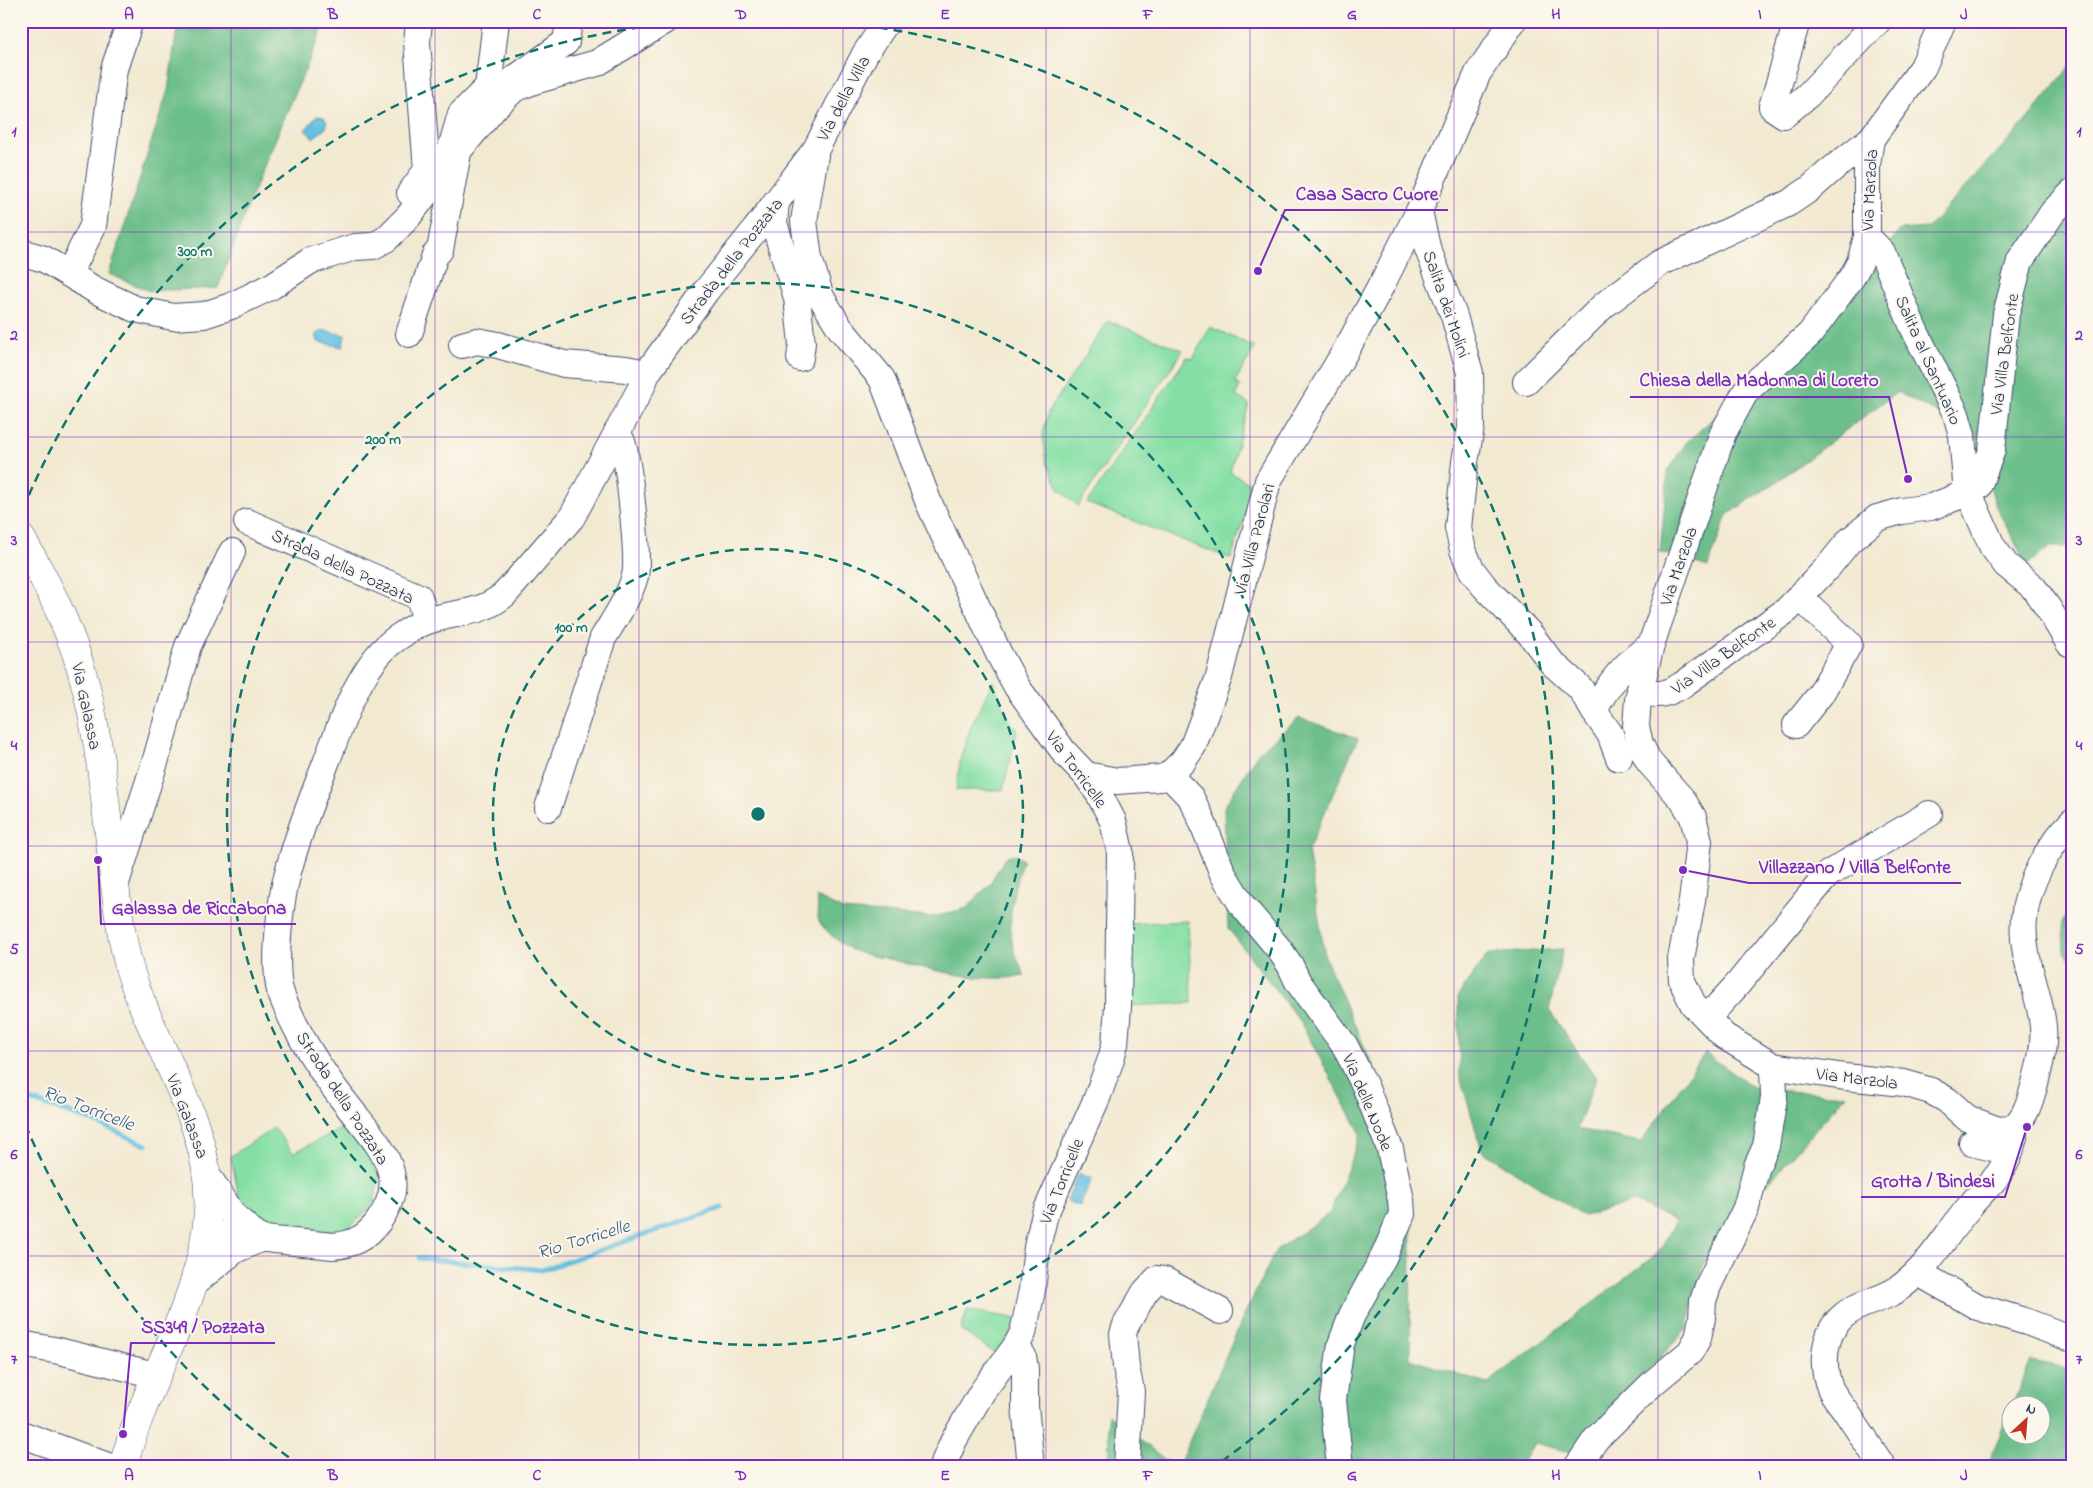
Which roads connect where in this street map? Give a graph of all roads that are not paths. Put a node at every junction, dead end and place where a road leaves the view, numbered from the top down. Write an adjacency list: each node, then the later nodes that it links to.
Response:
1 (130, 21): 21 (street)
2 (419, 21): 19 (street)
3 (496, 21): 14 (street)
4 (569, 21): 11 (street)
5 (665, 21): 11 (street)
6 (887, 21): 13 (street, Via della Villa)
7 (1513, 21): 17 (street)
8 (1797, 21): 9 (street)
9 (1878, 21)
10 (1943, 21): 12 (street, Via Marzola)
11 (504, 98): 14 (street)
12 (1871, 139): 18 (street, Via Marzola); 28 (street, Via Marzola)
13 (816, 149): 16 (street, Strada della Pozzata); 22 (street, Via Torricelle)
14 (453, 158): 19 (street); 23 (street)
15 (2072, 193): 30 (street, Via Villa Belfonte)
16 (776, 202): 26 (street); 27 (street, Strada della Pozzata)
17 (1419, 212): 40 (street, Salita dei Molini); 44 (street, Via Villa Parolari)
18 (1867, 237): 30 (street, Salita al Santuario); 38 (street, Via Marzola)
19 (365, 247): 21 (street)
20 (21, 252): 21 (street)
21 (69, 274)
22 (833, 318): 25 (street, Via Torricelle); 43 (street, Via Torricelle)
23 (409, 334)
24 (462, 345): 27 (street)
25 (833, 349)
26 (800, 358)
27 (647, 373): 29 (street, Strada della Pozzata)
28 (1526, 382)
29 (616, 432): 36 (street, Strada della Pozzata); 45 (street)
30 (1969, 496): 35 (street, Via Villa Belfonte); 37 (street, Salita al Santuario)
31 (247, 522): 36 (street, Strada della Pozzata)
32 (21, 538): 34 (main road, Via Galassa)
33 (232, 552): 48 (street, Via Galassa)
34 (30, 565): 48 (main road, Via Galassa)
35 (1800, 597): 39 (street, Via Villa Belfonte); 41 (street)
36 (426, 621): 55 (street, Strada della Pozzata)
37 (2072, 644)
38 (1652, 645): 39 (street, Via Marzola); 40 (street)
39 (1640, 689): 49 (street, Via Marzola)
40 (1594, 711): 42 (street, Salita dei Molini)
41 (1796, 725)
42 (1619, 758)
43 (1086, 775): 44 (street); 61 (street, Via Torricelle)
44 (1170, 775): 69 (street, Via delle Node)
45 (548, 808)
46 (1930, 814): 49 (street)
47 (2072, 822): 51 (street)
48 (115, 886): 53 (main road, Via Galassa)
49 (1707, 1018): 50 (street, Via Marzola)
50 (1773, 1066): 51 (street, Via Marzola); 70 (street)
51 (2012, 1133): 52 (street); 56 (street)
52 (1972, 1143)
53 (208, 1176): 54 (main road, Via Galassa); 55 (street)
54 (206, 1233): 55 (street, Strada della Pozzata); 57 (main road, Via Galassa)
55 (260, 1239): 57 (street, Strada della Pozzata)
56 (1919, 1273): 59 (street); 71 (street)
57 (194, 1283): 62 (main road, Via Galassa)
58 (1220, 1311): 68 (street)
59 (2072, 1339)
60 (21, 1344): 62 (street)
61 (1016, 1346): 66 (street, Via Torricelle); 67 (street)
62 (155, 1375): 65 (main road, Via Galassa)
63 (21, 1434): 64 (street)
64 (110, 1467)
65 (123, 1467)
66 (942, 1467)
67 (1031, 1467)
68 (1127, 1467)
69 (1340, 1467)
70 (1577, 1467)
71 (1883, 1467)

